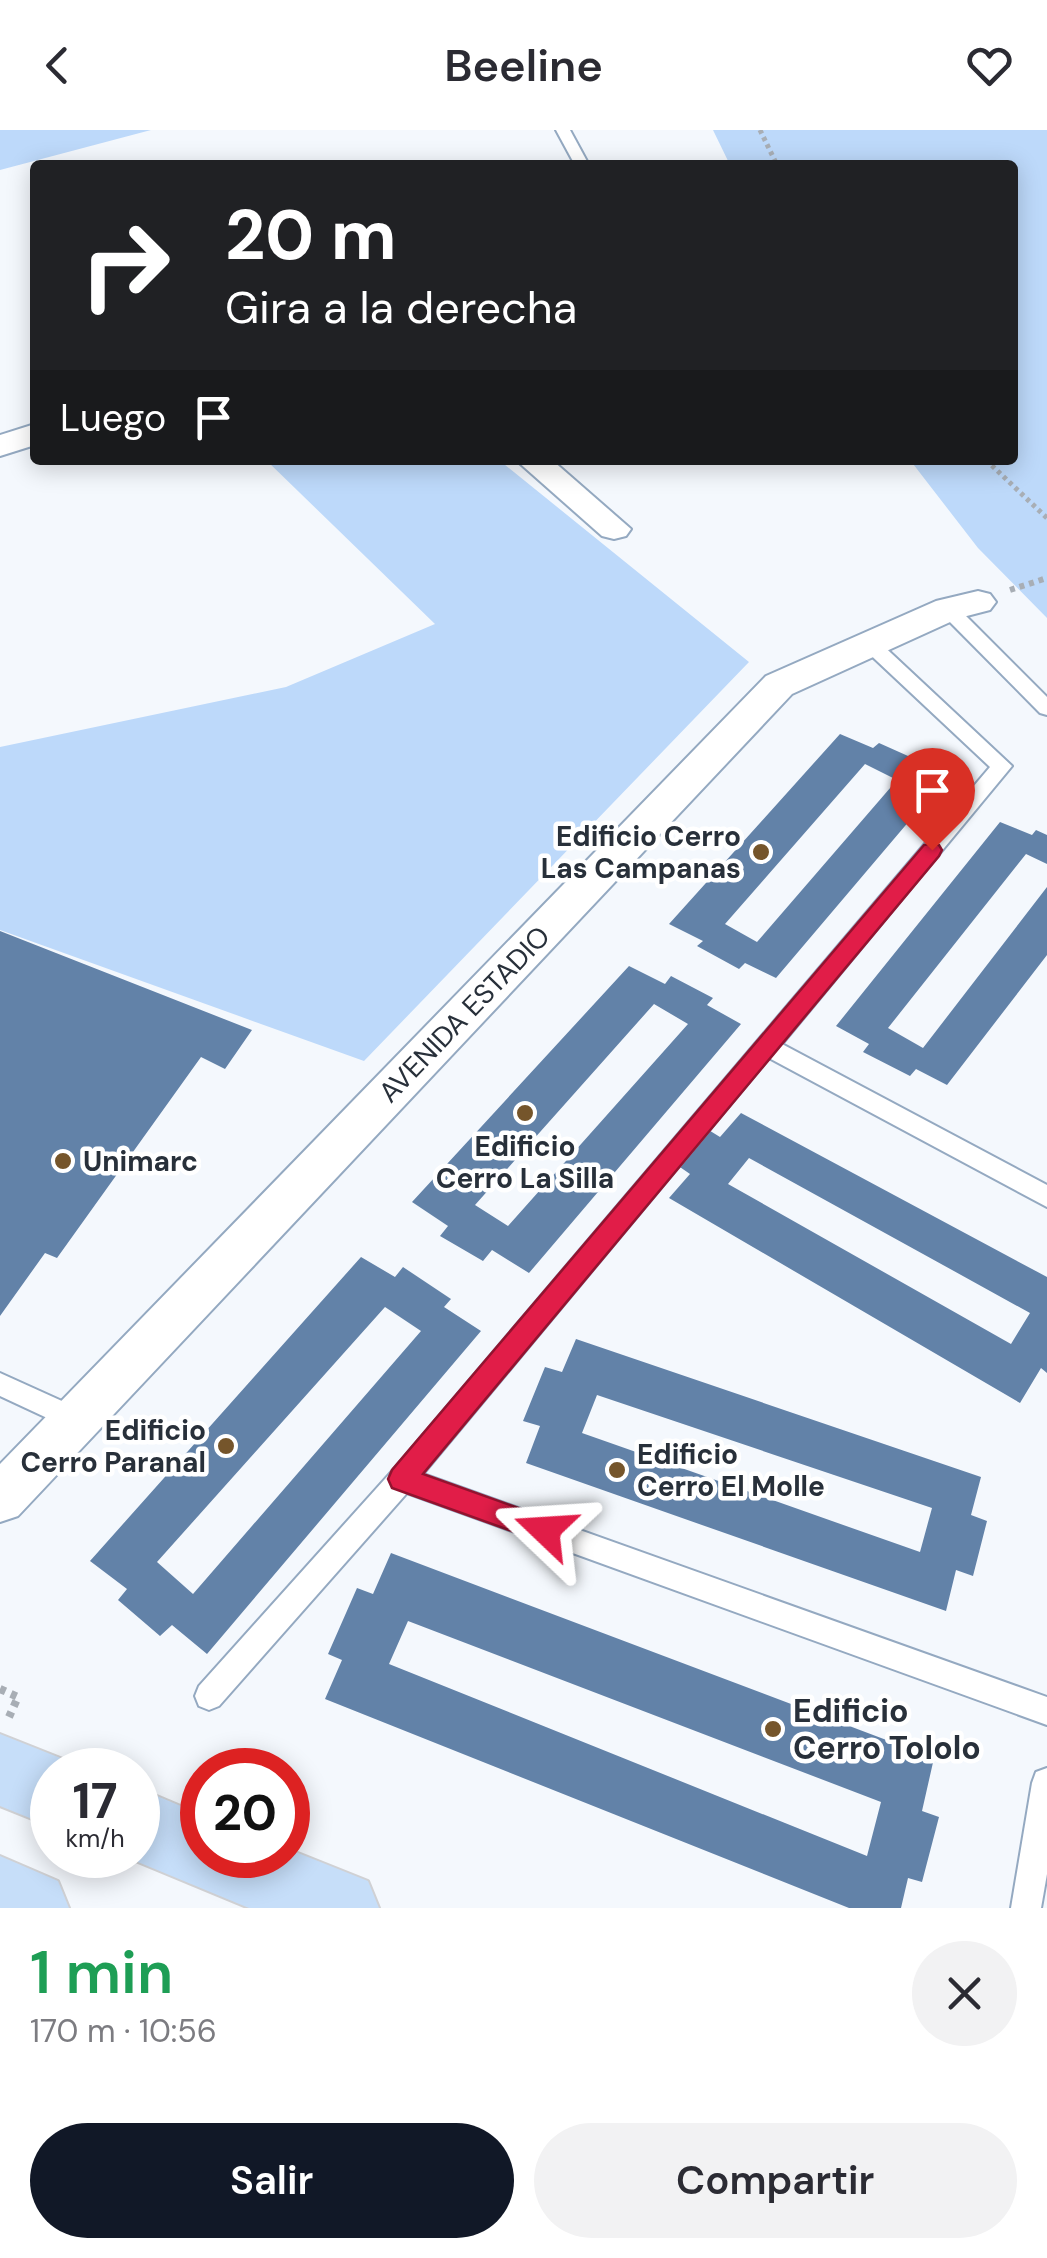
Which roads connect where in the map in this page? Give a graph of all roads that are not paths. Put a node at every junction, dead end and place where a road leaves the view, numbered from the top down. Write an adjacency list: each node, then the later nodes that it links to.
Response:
1 (563, 130): 2 (lane)
2 (579, 160)
3 (30, 436): 4 (street)
4 (0, 446)
5 (538, 465): 6 (street)
6 (614, 529)
7 (963, 605): 8 (street, AVENIDA ESTADIO); 9 (lane)
8 (868, 643): 10 (lane); 13 (street, AVENIDA ESTADIO)
9 (1047, 708)
10 (768, 1047): 11 (lane); 14 (lane)
11 (1047, 1197)
12 (0, 1384): 13 (lane)
13 (75, 1419): 15 (street, AVENIDA ESTADIO)
14 (402, 1479): 16 (lane); 17 (lane)
15 (0, 1500)
16 (209, 1696)
17 (1047, 1712)
18 (3, 1746): 19 (main road)
19 (30, 1771)
20 (1047, 1783): 25 (lane)
21 (268, 1878): 24 (main road)
22 (0, 1894): 23 (main road)
23 (31, 1908)
24 (342, 1908)
25 (1026, 1908)

